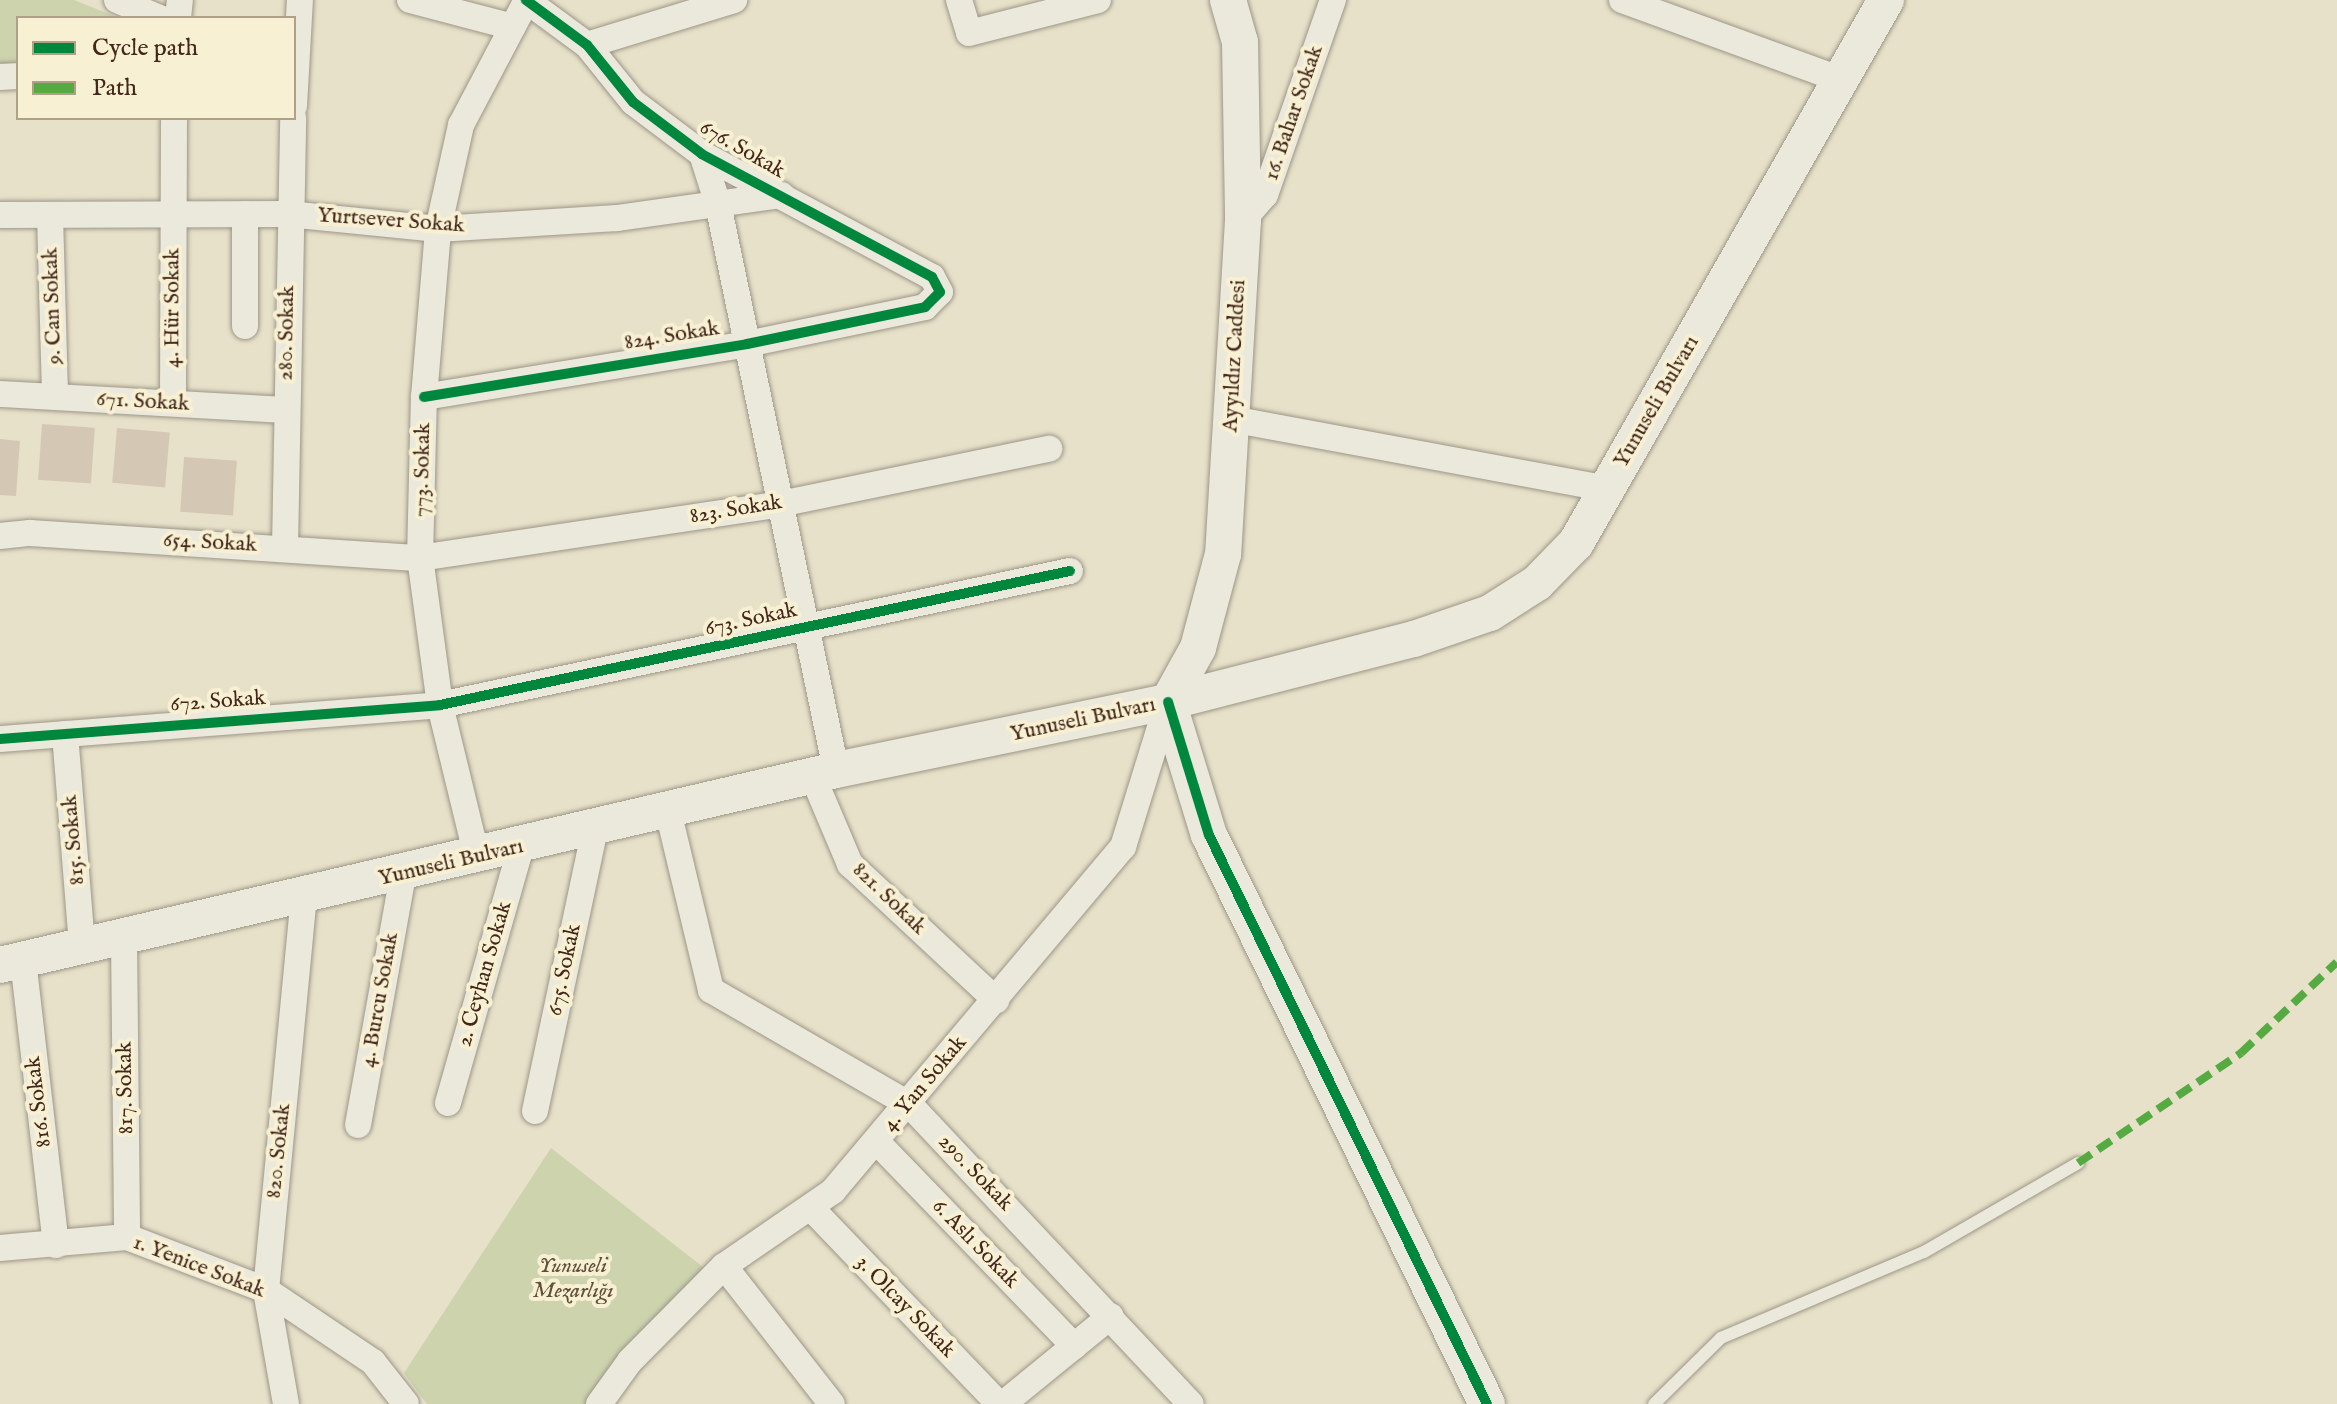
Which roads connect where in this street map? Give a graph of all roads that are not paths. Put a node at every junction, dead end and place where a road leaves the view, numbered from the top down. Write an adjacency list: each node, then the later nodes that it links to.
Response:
1 (117, 0): 12 (street)
2 (300, 0): 15 (street)
3 (410, 0): 13 (street)
4 (527, 0): 13 (street, 773. Sokak); 14 (street, 676. Sokak)
5 (734, 0): 14 (street)
6 (959, 0): 7 (street)
7 (1098, 0)
8 (1228, 0): 27 (main road, Ayyıldız Caddesi)
9 (1333, 0): 27 (street, 16. Bahar Sokak)
10 (1622, 0): 16 (street)
11 (1886, 0): 16 (main road, Yunuseli Bulvarı)
12 (155, 16)
13 (513, 27): 28 (street, 773. Sokak)
14 (587, 45): 19 (street, 676. Sokak)
15 (296, 71)
16 (1842, 80): 39 (main road, Yunuseli Bulvarı)
17 (174, 120): 22 (street, 4. Hür Sokak)
18 (293, 120): 24 (street, 280. Sokak)
19 (702, 154): 20 (street, 676. Sokak); 21 (street, 821. Sokak)
20 (781, 195): 21 (street, Yurtsever Sokak); 29 (street, 676. Sokak)
21 (718, 204): 28 (street, Yurtsever Sokak); 31 (street, 821. Sokak)
22 (173, 213): 23 (street, Yurtsever Sokak); 26 (street, Yurtsever Sokak); 35 (street, 4. Hür Sokak)
23 (245, 214): 24 (street, Yurtsever Sokak); 30 (street)
24 (288, 214): 28 (street, Yurtsever Sokak); 36 (street, 280. Sokak)
25 (0, 215): 26 (street, Yurtsever Sokak)
26 (50, 215): 33 (street, 9. Can Sokak)
27 (1243, 220): 37 (main road, Ayyıldız Caddesi)
28 (438, 229): 34 (street, 773. Sokak)
29 (925, 307): 31 (street, 824. Sokak)
30 (245, 326)
31 (747, 344): 34 (street, 824. Sokak); 40 (street, 821. Sokak)
32 (0, 394): 33 (street, 671. Sokak)
33 (55, 397): 35 (street, 671. Sokak)
34 (424, 397): 43 (street, 773. Sokak)
35 (173, 403): 36 (street, 671. Sokak)
36 (286, 410): 42 (street, 280. Sokak)
37 (1231, 419): 39 (street); 46 (main road, Ayyıldız Caddesi)
38 (1049, 449): 40 (street, 823. Sokak)
39 (1607, 489): 46 (main road, Yunuseli Bulvarı)
40 (780, 504): 43 (street, 823. Sokak); 45 (street, 821. Sokak)
41 (0, 536): 42 (street, 654. Sokak)
42 (285, 547): 43 (street, 654. Sokak)
43 (420, 558): 47 (street, 773. Sokak)
44 (1070, 571): 45 (street, 673. Sokak)
45 (806, 629): 47 (street, 673. Sokak); 50 (street, 821. Sokak)
46 (1168, 702): 50 (main road, Yunuseli Bulvarı); 60 (street, 4. Yan Sokak); 81 (main road)
47 (440, 705): 48 (street, 672. Sokak); 54 (street, 773. Sokak)
48 (65, 734): 49 (street, 672. Sokak); 58 (street, 815. Sokak)
49 (0, 739)
50 (824, 773): 51 (main road, Yunuseli Bulvarı); 60 (street, 821. Sokak)
51 (668, 811): 52 (main road, Yunuseli Bulvarı); 62 (street, 290. Sokak)
52 (595, 829): 53 (main road, Yunuseli Bulvarı); 63 (street, 675. Sokak)
53 (521, 846): 54 (main road, Yunuseli Bulvarı); 61 (street, 2. Ceyhan Sokak)
54 (477, 857): 55 (main road, Yunuseli Bulvarı)
55 (403, 874): 56 (main road, Yunuseli Bulvarı); 64 (street, 4. Burcu Sokak)
56 (304, 897): 57 (main road, Yunuseli Bulvarı); 72 (street, 820. Sokak)
57 (124, 939): 58 (main road, Yunuseli Bulvarı); 68 (street, 817. Sokak)
58 (82, 947): 59 (main road, Yunuseli Bulvarı)
59 (11, 962): 69 (street, 816. Sokak)
60 (996, 1000): 62 (street, 4. Yan Sokak)
61 (448, 1103)
62 (910, 1105): 65 (street, 4. Yan Sokak); 73 (street, 290. Sokak)
63 (535, 1111)
64 (358, 1125)
65 (877, 1142): 67 (street, 4. Yan Sokak); 74 (street, 6. Aslı Sokak)
66 (2078, 1163): 82 (lane)
67 (812, 1209): 71 (street, 4. Yan Sokak); 79 (street, 3. Olcay Sokak)
68 (127, 1237): 69 (street, 1. Yenice Sokak); 72 (street, 1. Yenice Sokak)
69 (56, 1245): 70 (street, 1. Yenice Sokak)
70 (0, 1248)
71 (724, 1266): 77 (street, 4. Yan Sokak); 78 (street)
72 (266, 1290): 75 (street, 820. Sokak); 76 (street, 1. Yenice Sokak)
73 (1111, 1316): 74 (street); 80 (street, 290. Sokak)
74 (1074, 1346): 79 (street)
75 (286, 1404)
76 (406, 1404)
77 (599, 1404)
78 (832, 1404)
79 (1001, 1404)
80 (1191, 1404)
81 (1487, 1404)
82 (1654, 1404)

